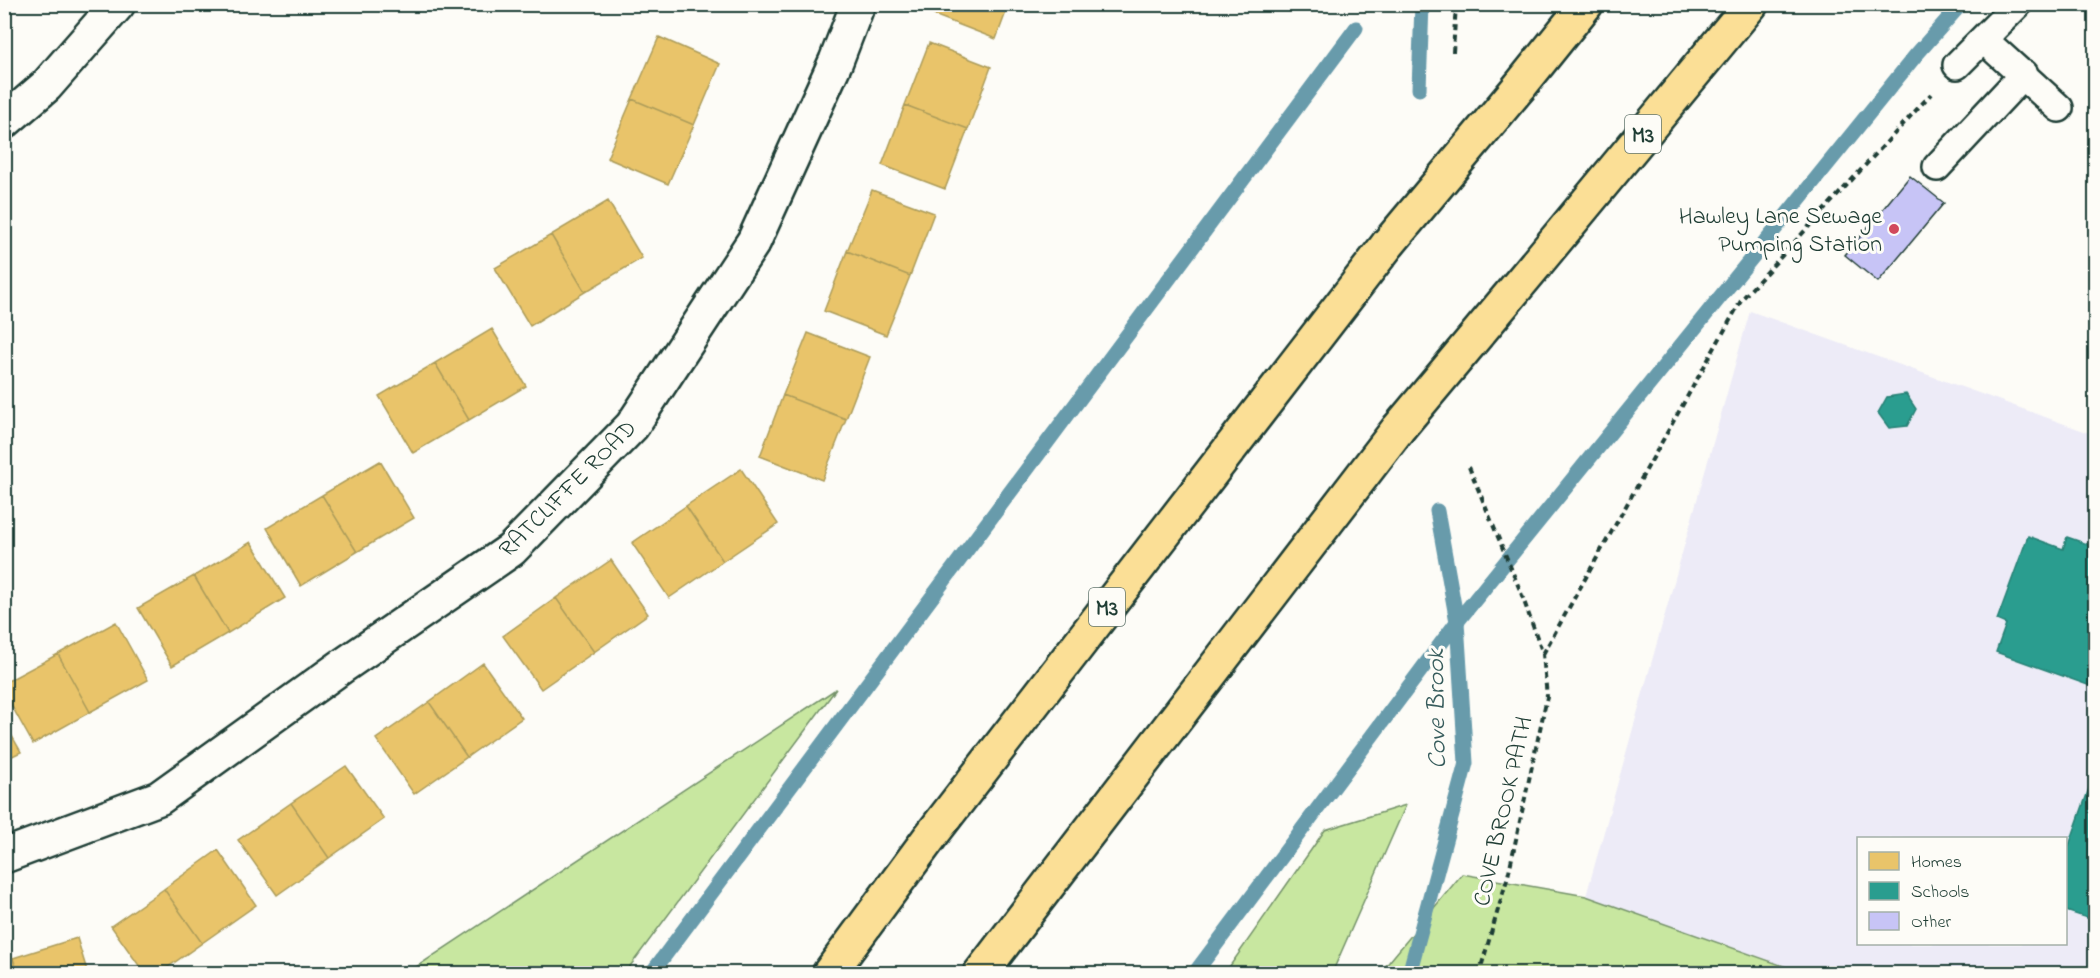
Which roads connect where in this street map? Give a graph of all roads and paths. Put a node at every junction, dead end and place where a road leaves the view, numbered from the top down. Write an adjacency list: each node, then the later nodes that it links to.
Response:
1 (118, 4): 12 (street)
2 (858, 4): 16 (street, RATCLIFFE ROAD)
3 (1456, 4): 8 (path)
4 (1587, 4): 17 (highway, M3, bridge)
5 (1751, 4): 18 (highway, M3, bridge)
6 (2019, 4): 7 (lane)
7 (1984, 40): 9 (lane); 10 (lane)
8 (1453, 52)
9 (1957, 65): 15 (path)
10 (2024, 74): 11 (lane); 13 (lane)
11 (2059, 108)
12 (4, 122)
13 (1937, 166)
14 (1469, 467): 15 (path, COVE BROOK PATH)
15 (1543, 654): 19 (path, COVE BROOK PATH)
16 (4, 856)
17 (829, 974)
18 (980, 974)
19 (1479, 974)

